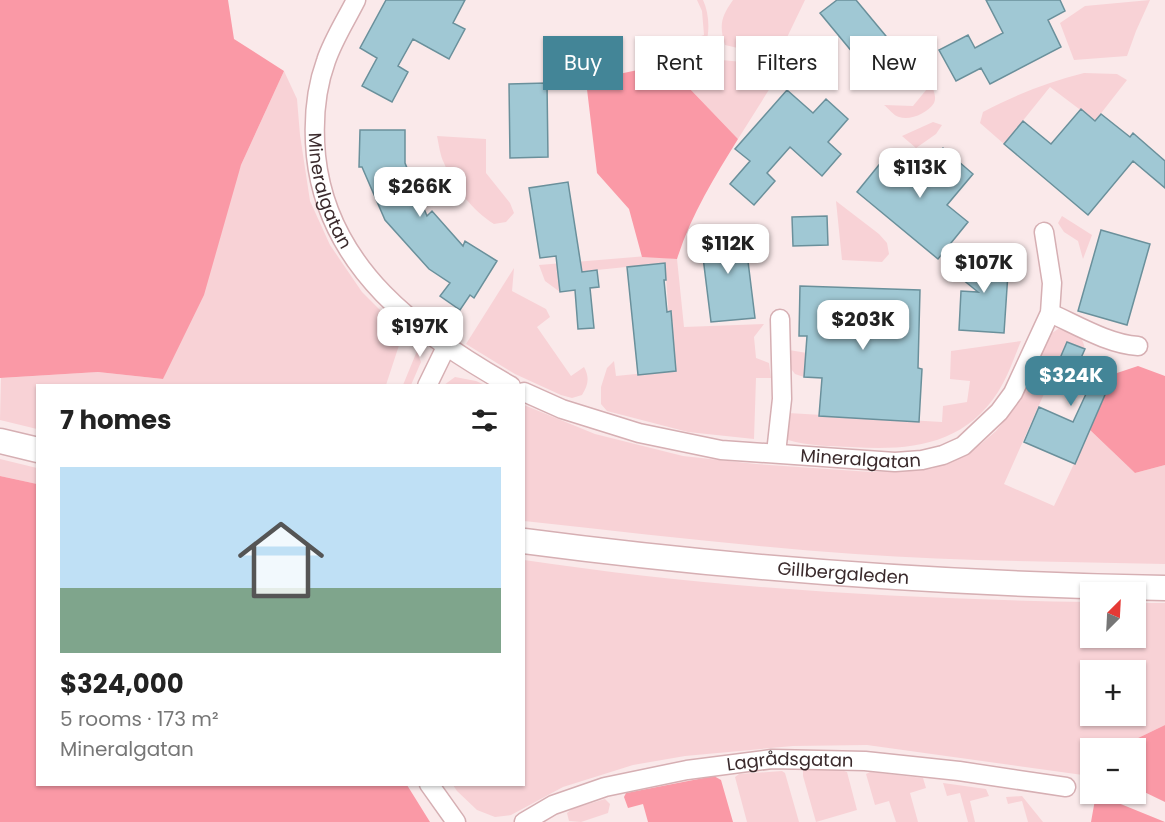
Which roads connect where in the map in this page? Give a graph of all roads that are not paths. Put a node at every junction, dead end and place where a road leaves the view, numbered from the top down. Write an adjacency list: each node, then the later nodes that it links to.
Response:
1 (356, 0): 6 (street, Mineralgatan)
2 (1044, 232): 3 (street, Mineralgatan)
3 (1050, 313): 5 (street); 12 (street, Mineralgatan)
4 (780, 319): 12 (street)
5 (1138, 346)
6 (446, 347): 7 (street); 8 (street, Mineralgatan)
7 (429, 384)
8 (507, 384)
9 (525, 392): 12 (street, Mineralgatan)
10 (0, 441): 11 (main road)
11 (36, 450)
12 (776, 453)
13 (525, 541): 14 (main road, Gillbergaleden)
14 (1165, 588)
15 (430, 786): 17 (street)
16 (1066, 787): 18 (street, Lagrådsgatan)
17 (456, 822)
18 (524, 822)

